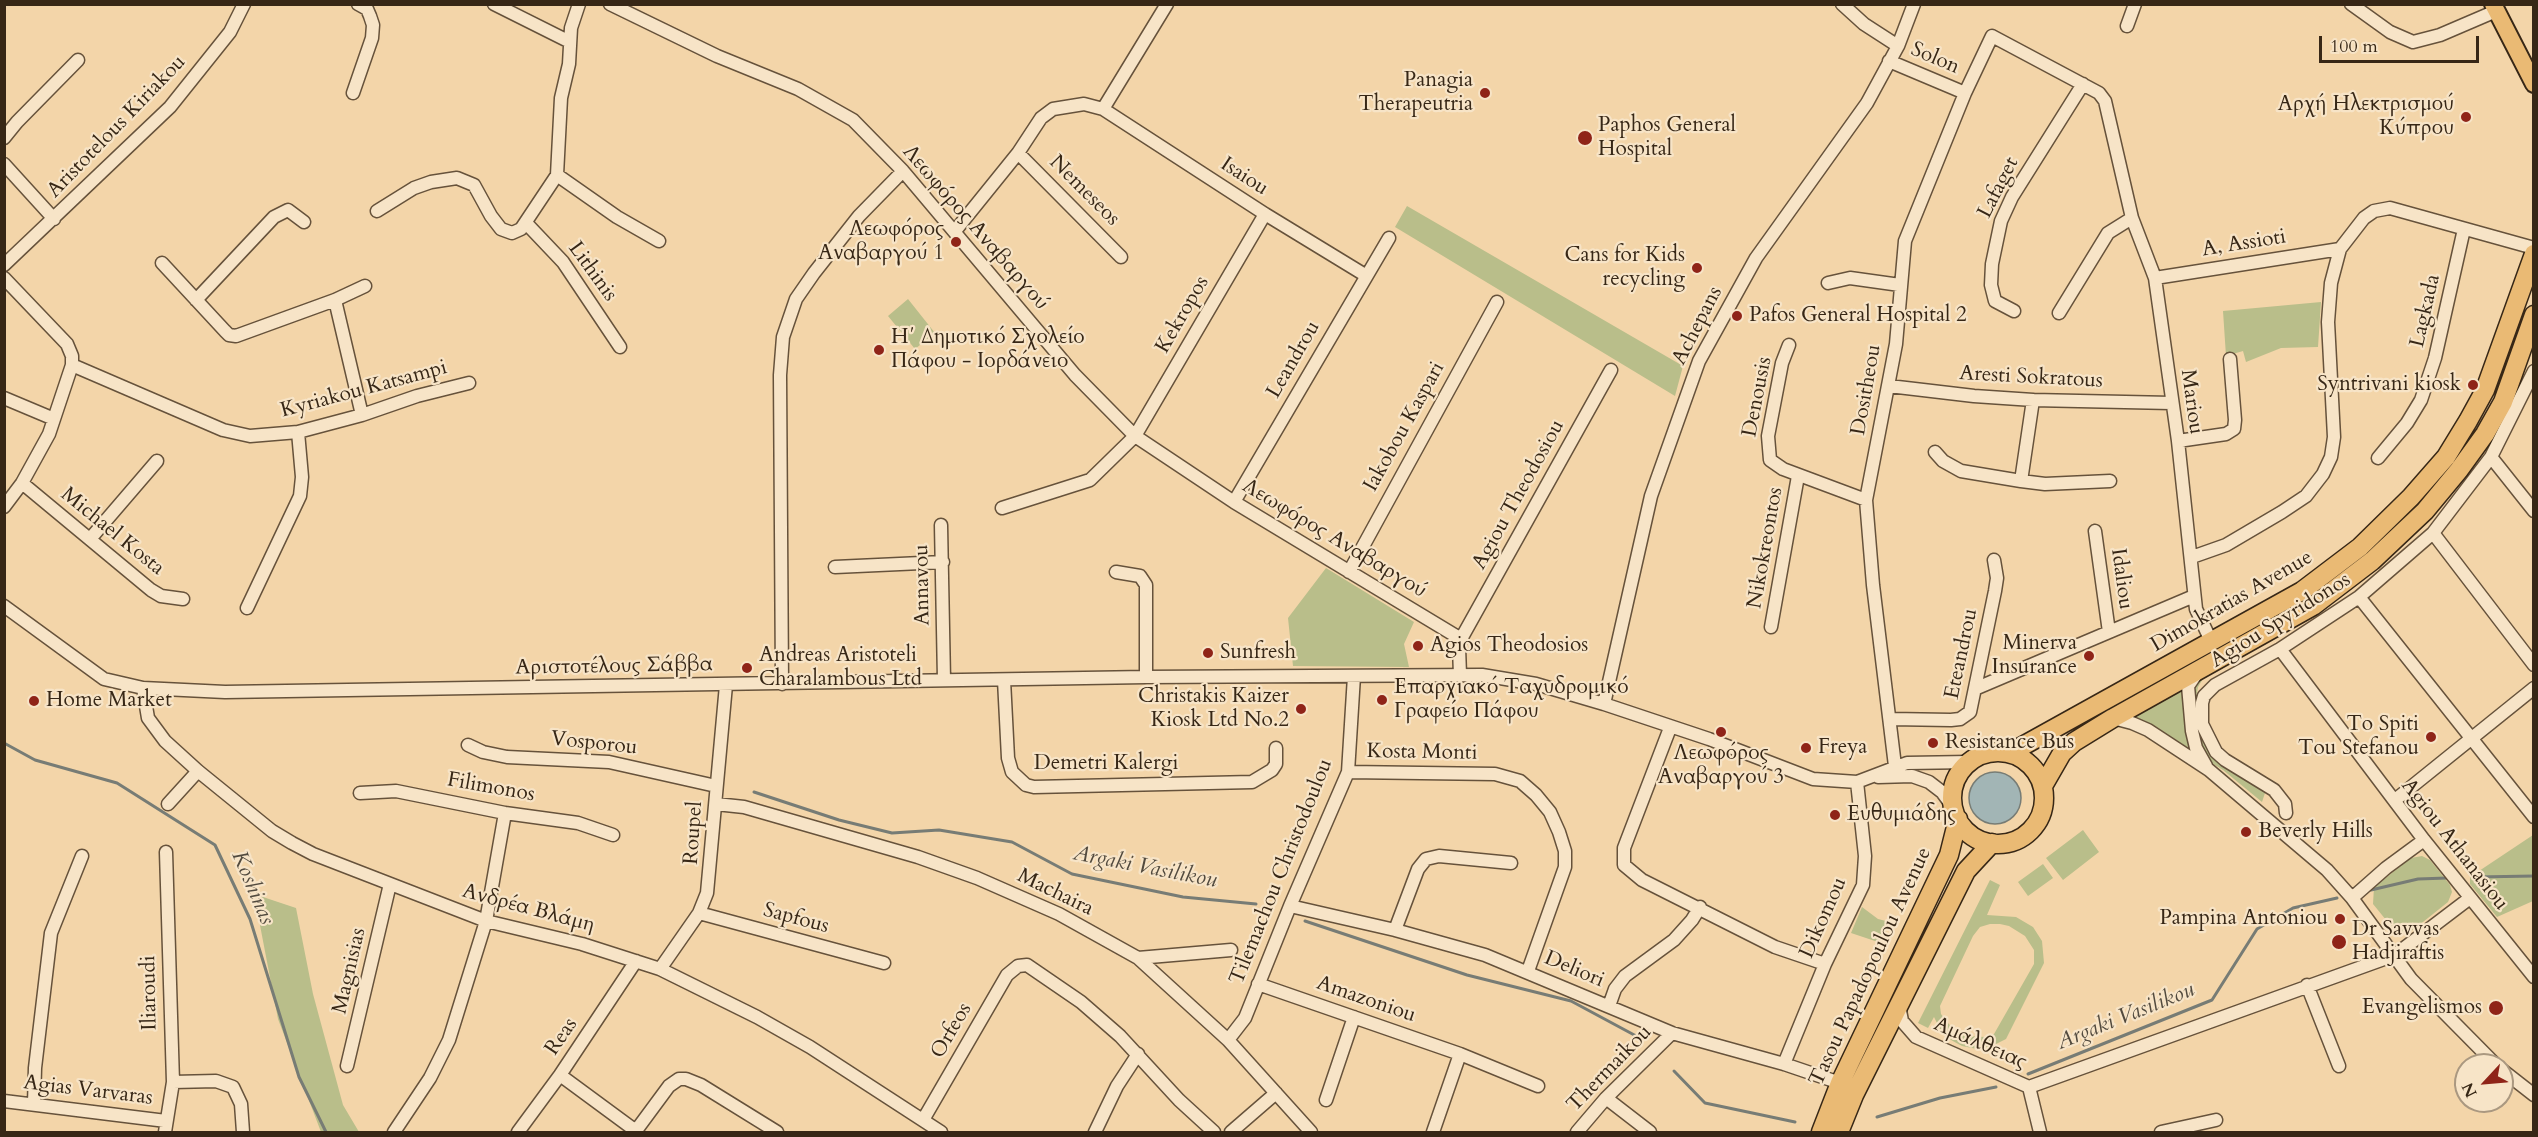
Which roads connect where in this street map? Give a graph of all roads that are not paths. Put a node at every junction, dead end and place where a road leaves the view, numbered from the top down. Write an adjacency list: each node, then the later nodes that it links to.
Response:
1 (244, 4): 30 (street, Aristotelous Kiriakou)
2 (358, 4): 19 (street)
3 (494, 4): 13 (street)
4 (579, 4): 13 (street)
5 (610, 4): 25 (street, Λεωφόρος Αναβαργού)
6 (1167, 4): 21 (street)
7 (1842, 4): 14 (street)
8 (1914, 4): 14 (street, Achepans)
9 (2135, 4): 12 (street)
10 (2352, 4): 11 (street)
11 (2494, 8): 18 (main road)
12 (2127, 26)
13 (570, 42): 26 (street)
14 (1898, 46): 16 (street, Achepans)
15 (78, 60): 22 (street)
16 (1889, 61): 20 (street, Solon); 116 (street, Achepans)
17 (2083, 84): 20 (street, Dositheou); 29 (street, Mariou); 52 (street, Lafaget)
18 (2534, 84)
19 (353, 93)
20 (1965, 93): 47 (street, Dositheou)
21 (1103, 109): 23 (street); 28 (street, Isaiou)
22 (4, 138)
23 (1018, 153): 34 (street); 40 (street, Nemeseos)
24 (4, 164): 30 (street)
25 (903, 171): 34 (street, Λεωφόρος Αναβαργού); 111 (street)
26 (556, 175): 32 (street); 36 (street)
27 (376, 211): 32 (street)
28 (1265, 214): 43 (street, Isaiou); 69 (street, Kekropos)
29 (2132, 218): 45 (street, Mariou); 53 (street)
30 (54, 219): 42 (street, Aristotelous Kiriakou)
31 (304, 222): 49 (street)
32 (526, 223): 56 (street, Lithinis)
33 (2464, 229): 37 (street); 38 (street); 73 (street, Lagkada)
34 (955, 231): 69 (street, Λεωφόρος Αναβαργού)
35 (1389, 238): 43 (street, Leandrou)
36 (659, 241)
37 (2534, 248)
38 (2340, 249): 45 (street, A, Assioti); 88 (street)
39 (2534, 254): 102 (highway, Dimokratias Avenue)
40 (1122, 257)
41 (162, 263): 49 (street)
42 (4, 265)
43 (1365, 275): 80 (street, Leandrou)
44 (4, 278): 58 (street)
45 (2155, 278): 65 (street, Mariou)
46 (1828, 283): 47 (street)
47 (1900, 285): 62 (street, Dositheou)
48 (365, 286): 50 (street)
49 (196, 300): 50 (street)
50 (335, 300): 66 (street)
51 (1497, 302): 93 (street, Iakobou Kaspari)
52 (2014, 311)
53 (2059, 313)
54 (2534, 315): 105 (highway, Dimokratias Avenue)
55 (1789, 345): 75 (street, Denousis)
56 (620, 347)
57 (2230, 359): 70 (street)
58 (72, 365): 67 (street); 68 (street, Kyriakou Katsampi)
59 (1611, 370): 101 (street, Agiou Theodosiou)
60 (2534, 371): 72 (street, Agiou Spyridonos)
61 (470, 382): 66 (street, Kyriakou Katsampi)
62 (1889, 386): 64 (street, Aresti Sokratous); 79 (street, Dositheou)
63 (4, 398): 67 (street)
64 (2033, 400): 65 (street, Aresti Sokratous); 76 (street)
65 (2171, 403): 70 (street, Mariou)
66 (362, 415): 68 (street, Kyriakou Katsampi)
67 (54, 419): 78 (street)
68 (298, 432): 98 (street)
69 (1135, 436): 80 (street, Λεωφόρος Αναβαργού); 82 (street, Kekropos)
70 (2178, 441): 88 (street, Mariou)
71 (1935, 452): 76 (street)
72 (2491, 457): 83 (street); 86 (street, Agiou Spyridonos)
73 (2378, 458)
74 (157, 461): 87 (street)
75 (1798, 476): 79 (street, Denousis); 99 (street, Nikokreontos)
76 (2021, 481): 77 (street)
77 (2110, 481)
78 (22, 483): 81 (street); 87 (street, Michael Kosta)
79 (1866, 500): 118 (street, Dositheou)
80 (1234, 502): 93 (street, Λεωφόρος Αναβαργού)
81 (4, 507)
82 (1002, 508)
83 (2534, 511)
84 (941, 525): 90 (street, Annavou)
85 (2095, 531): 100 (street, Idaliou)
86 (2433, 533): 95 (street, Agiou Spyridonos); 104 (street)
87 (90, 539): 96 (street, Michael Kosta)
88 (2192, 557): 94 (street, Mariou)
89 (1994, 560): 114 (street, Eteandrou)
90 (943, 562): 91 (street); 109 (street, Annavou)
91 (835, 567)
92 (1116, 572): 108 (street)
93 (1348, 572): 101 (street, Λεωφόρος Αναβαργού)
94 (2194, 596): 100 (street); 102 (street, Mariou)
95 (2359, 597): 103 (street, Agiou Spyridonos); 120 (street)
96 (183, 599)
97 (4, 606): 113 (street, Αριστοτέλους Σάββα)
98 (247, 608)
99 (1772, 627)
100 (2109, 632): 114 (street)
101 (1461, 639): 106 (street)
102 (2212, 642): 123 (highway, Dimokratias Avenue)
103 (2280, 650): 134 (street, Agiou Athanasiou); 139 (street, Agiou Spyridonos)
104 (2534, 664)
105 (2200, 670): 117 (highway, Dimokratias Avenue); 126 (street)
106 (1460, 675): 107 (street, Αριστοτέλους Σάββα); 116 (street, Αριστοτέλους Σάββα)
107 (1354, 676): 108 (street, Αριστοτέλους Σάββα); 128 (street, Tilemachou Christodoulou)
108 (1146, 677): 110 (street, Αριστοτέλους Σάββα)
109 (944, 680): 110 (street, Αριστοτέλους Σάββα); 111 (street, Αριστοτέλους Σάββα)
110 (1004, 680): 122 (street, Demetri Kalergi)
111 (782, 684): 112 (street, Αριστοτέλους Σάββα)
112 (726, 685): 113 (street, Αριστοτέλους Σάββα); 131 (street, Roupel)
113 (143, 688): 127 (street, Ανδρέα Βλάμη)
114 (1977, 688): 118 (street, Eteandrou)
115 (2534, 688): 120 (street)
116 (1604, 704): 119 (street, Αριστοτέλους Σάββα)
117 (2113, 718): 126 (street); 132 (highway, Dimokratias Avenue)
118 (1891, 719): 125 (street, Dositheou)
119 (1670, 728): 130 (street, Αριστοτέλους Σάββα); 151 (street)
120 (2471, 739): 134 (street); 140 (street)
121 (468, 745): 131 (street, Vosporou)
122 (1276, 748)
123 (2010, 753): 124 (highway); 132 (highway)
124 (1969, 762): 125 (street); 138 (highway)
125 (1895, 766): 129 (street)
126 (2209, 770): 148 (street)
127 (198, 771): 135 (street); 147 (street, Ανδρέα Βλάμη)
128 (1347, 772): 150 (street, Tilemachou Christodoulou); 162 (street, Kosta Monti)
129 (1871, 777): 130 (street); 138 (street)
130 (1857, 782): 160 (street, Dikomou)
131 (716, 786): 136 (street, Roupel)
132 (2043, 786): 143 (highway)
133 (360, 793): 137 (street, Filimonos)
134 (2395, 800): 142 (street, Agiou Athanasiou)
135 (168, 804)
136 (716, 804): 152 (street, Roupel); 157 (street, Machaira)
137 (505, 813): 141 (street, Filimonos); 153 (street)
138 (1956, 813): 143 (highway); 180 (highway, Tasou Papadopoulou Avenue)
139 (2286, 813)
140 (2534, 817)
141 (613, 835)
142 (2424, 840): 148 (street); 149 (street, Agiou Athanasiou)
143 (1992, 843): 166 (highway, Tasou Papadopoulou Avenue)
144 (166, 852): 179 (street, Iliaroudi)
145 (82, 856): 188 (street)
146 (1510, 863): 154 (street)
147 (390, 884): 153 (street, Ανδρέα Βλάμη); 175 (street, Magnisias)
148 (2352, 898): 156 (street)
149 (2470, 898): 156 (street, Αμάλθειας); 163 (street, Agiou Athanasiou)
150 (1290, 906): 154 (street, Deliori); 164 (street, Tilemachou Christodoulou)
151 (1700, 907): 160 (street); 167 (street)
152 (699, 913): 159 (street, Sapfous); 161 (street, Roupel)
153 (486, 921): 158 (street, Ανδρέα Βλάμη); 194 (street)
154 (1395, 930): 162 (street, Deliori)
155 (1231, 950): 157 (street)
156 (2395, 955): 165 (street, Αμάλθειας); 171 (street)
157 (1138, 958): 170 (street, Machaira)
158 (636, 961): 161 (street, Ανδρέα Βλάμη); 177 (street, Reas)
159 (884, 963)
160 (1825, 964): 174 (street, Dikomou)
161 (660, 969): 189 (street, Ανδρέα Βλάμη)
162 (1528, 971): 167 (street, Deliori)
163 (2534, 977)
164 (1258, 984): 168 (street, Amazoniou); 170 (street, Tilemachou Christodoulou)
165 (2307, 985): 176 (street); 182 (street, Αμάλθειας)
166 (1899, 1005): 182 (street, Αμάλθειας); 207 (highway, Tasou Papadopoulou Avenue)
167 (1610, 1006): 169 (street, Deliori)
168 (1354, 1017): 173 (street, Amazoniou); 186 (street)
169 (1672, 1033): 174 (street, Deliori); 185 (street, Thermaikou)
170 (1228, 1040): 183 (street, Machaira)
171 (2484, 1053)
172 (1138, 1054): 189 (street, Orfeos); 199 (street); 200 (street)
173 (1460, 1054): 181 (street, Amazoniou); 203 (street)
174 (1784, 1064): 180 (street, Deliori)
175 (347, 1066)
176 (2339, 1066)
177 (560, 1075): 195 (street, Reas); 196 (street)
178 (2514, 1079): 184 (street)
179 (173, 1082): 191 (street, Iliaroudi); 193 (street)
180 (1840, 1083): 206 (highway, Tasou Papadopoulou Avenue)
181 (1538, 1086)
182 (2029, 1088): 208 (street, Αμάλθειας)
183 (1276, 1093): 201 (street); 202 (street, Machaira)
184 (2534, 1095)
185 (1606, 1098): 204 (street, Thermaikou); 205 (street)
186 (1326, 1100)
187 (4, 1101): 188 (street, Agias Varvaras)
188 (34, 1104): 191 (street, Agias Varvaras)
189 (923, 1120): 198 (street, Ανδρέα Βλάμη)
190 (2216, 1120): 209 (street)
191 (165, 1127)
192 (761, 1128): 196 (street); 197 (street)
193 (243, 1132)
194 (394, 1132)
195 (518, 1132)
196 (636, 1132)
197 (777, 1132)
198 (941, 1132)
199 (1095, 1132)
200 (1214, 1132)
201 (1231, 1132)
202 (1311, 1132)
203 (1433, 1132)
204 (1577, 1132)
205 (1650, 1132)
206 (1821, 1132)
207 (1839, 1132)
208 (2040, 1132)
209 (2161, 1132)

